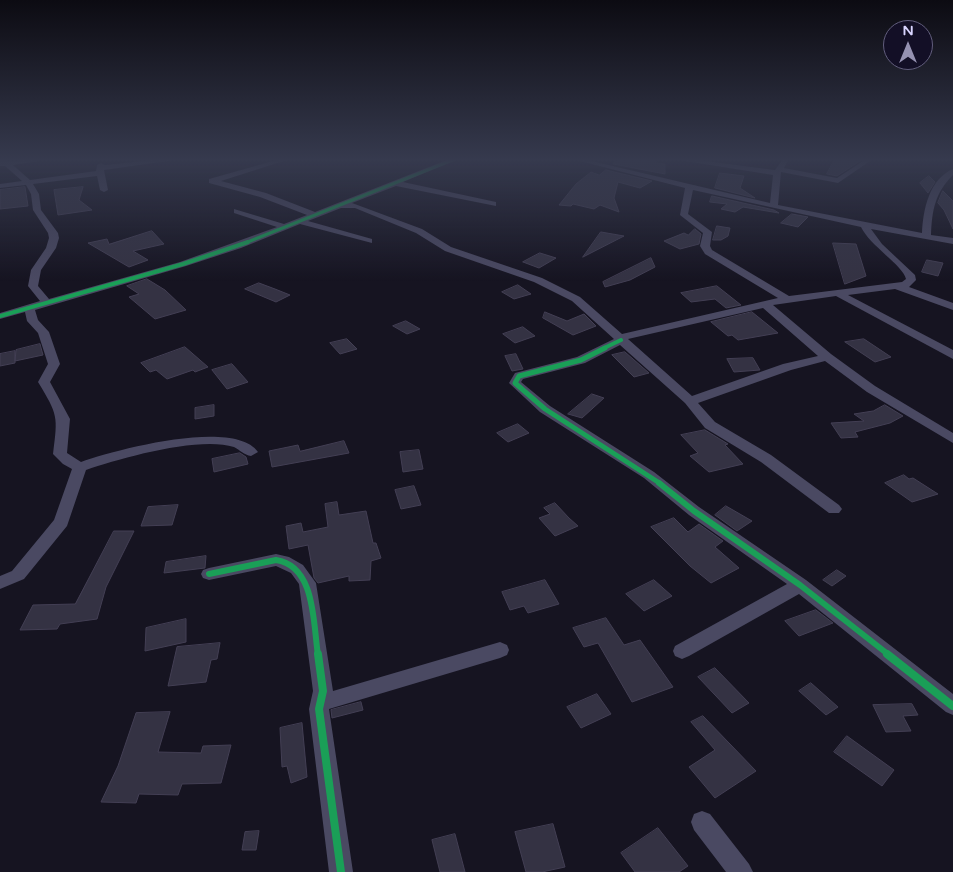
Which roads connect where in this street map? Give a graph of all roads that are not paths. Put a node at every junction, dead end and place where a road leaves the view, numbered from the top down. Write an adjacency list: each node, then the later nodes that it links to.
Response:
1 (38, 200): 24 (street)
2 (275, 200): 13 (street)
3 (361, 200): 9 (street)
4 (473, 200): 10 (street)
5 (687, 200): 22 (street)
6 (744, 200): 11 (street)
7 (775, 200): 11 (street)
8 (930, 200): 17 (street)
9 (354, 203): 13 (street); 28 (street)
10 (493, 204)
11 (774, 206): 15 (street)
12 (237, 211): 16 (street)
13 (315, 215): 14 (street)
14 (299, 221): 16 (street); 18 (street)
15 (865, 226): 17 (street); 20 (street)
16 (284, 227): 24 (street)
17 (926, 237): 19 (street)
18 (370, 241)
19 (953, 241)
20 (899, 287): 21 (street); 25 (street)
21 (839, 294): 22 (street); 29 (street)
22 (786, 299): 23 (street)
23 (764, 303): 28 (street); 30 (street)
24 (47, 304): 26 (street)
25 (953, 307)
26 (29, 309): 27 (street); 34 (street)
27 (0, 316)
28 (620, 339): 31 (street); 38 (street)
29 (953, 355)
30 (827, 357): 31 (street); 32 (street)
31 (690, 401): 35 (street)
32 (953, 439)
33 (251, 452): 34 (street)
34 (80, 467): 37 (street)
35 (834, 509)
36 (209, 574): 41 (street)
37 (0, 583)
38 (800, 586): 40 (street); 42 (street)
39 (500, 650): 41 (street)
40 (682, 651)
41 (320, 703): 44 (street)
42 (953, 706)
43 (702, 822): 45 (street)
44 (341, 872)
45 (741, 872)

